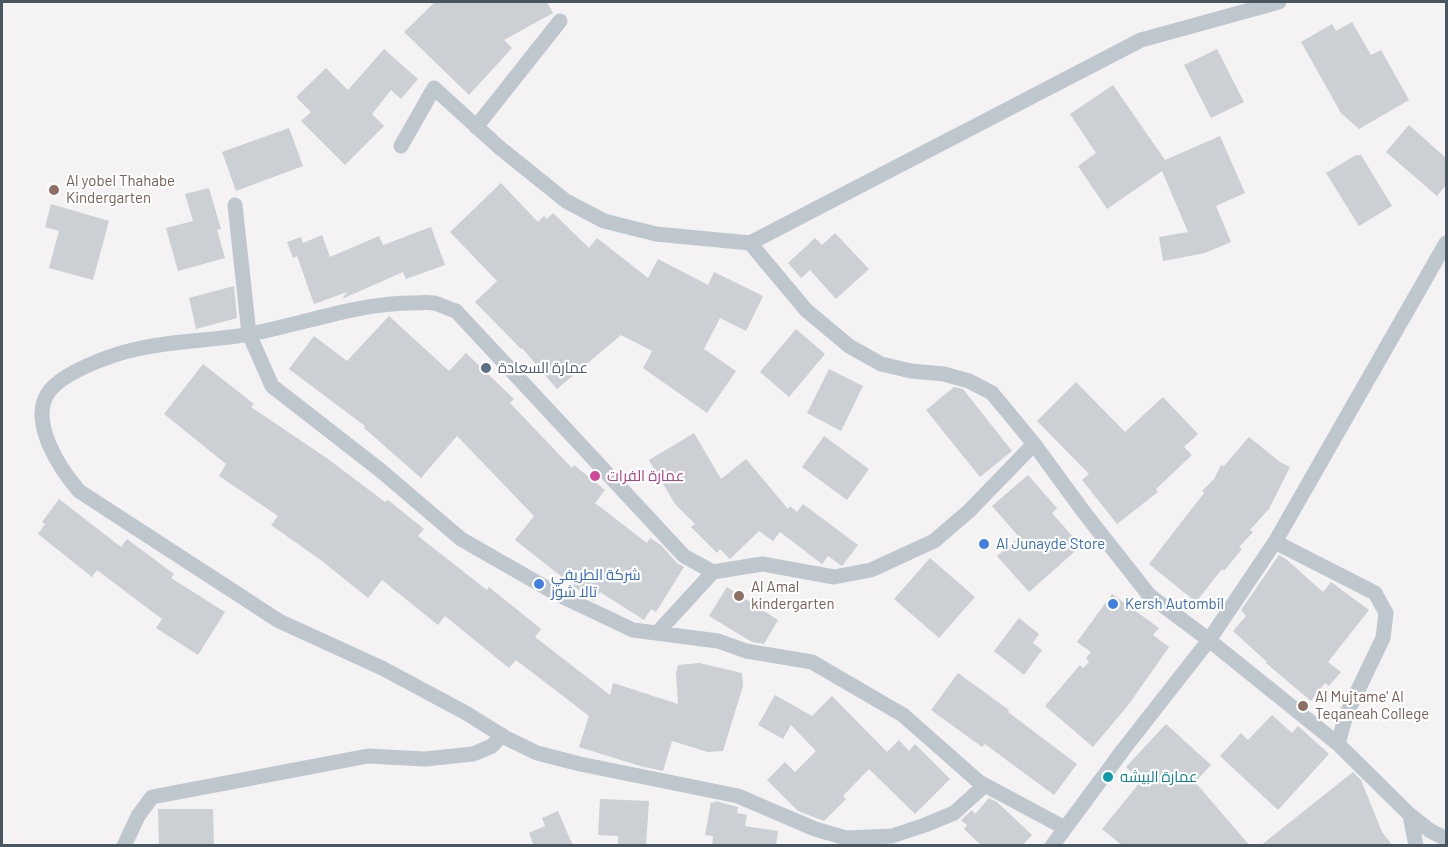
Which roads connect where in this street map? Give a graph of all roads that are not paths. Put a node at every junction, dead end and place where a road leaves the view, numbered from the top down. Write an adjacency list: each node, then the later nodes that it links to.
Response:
1 (1279, 2): 6 (street)
2 (560, 21): 3 (street)
3 (476, 127): 4 (street); 6 (street)
4 (401, 146)
5 (235, 205): 8 (street)
6 (750, 243): 9 (street)
7 (1446, 243): 10 (street)
8 (249, 334): 11 (street); 12 (street); 14 (street)
9 (1034, 444): 11 (street); 13 (street)
10 (1275, 542): 13 (street); 15 (street)
11 (713, 572): 12 (street)
12 (657, 633): 16 (street)
13 (1209, 640): 15 (street); 18 (street)
14 (502, 735): 19 (street); 21 (street)
15 (1338, 744): 17 (street)
16 (985, 784): 18 (street); 19 (street)
17 (1410, 815): 20 (street); 23 (street)
18 (1065, 828): 22 (street)
19 (905, 839)
20 (1446, 839)
21 (124, 846)
22 (1052, 846)
23 (1416, 846)

